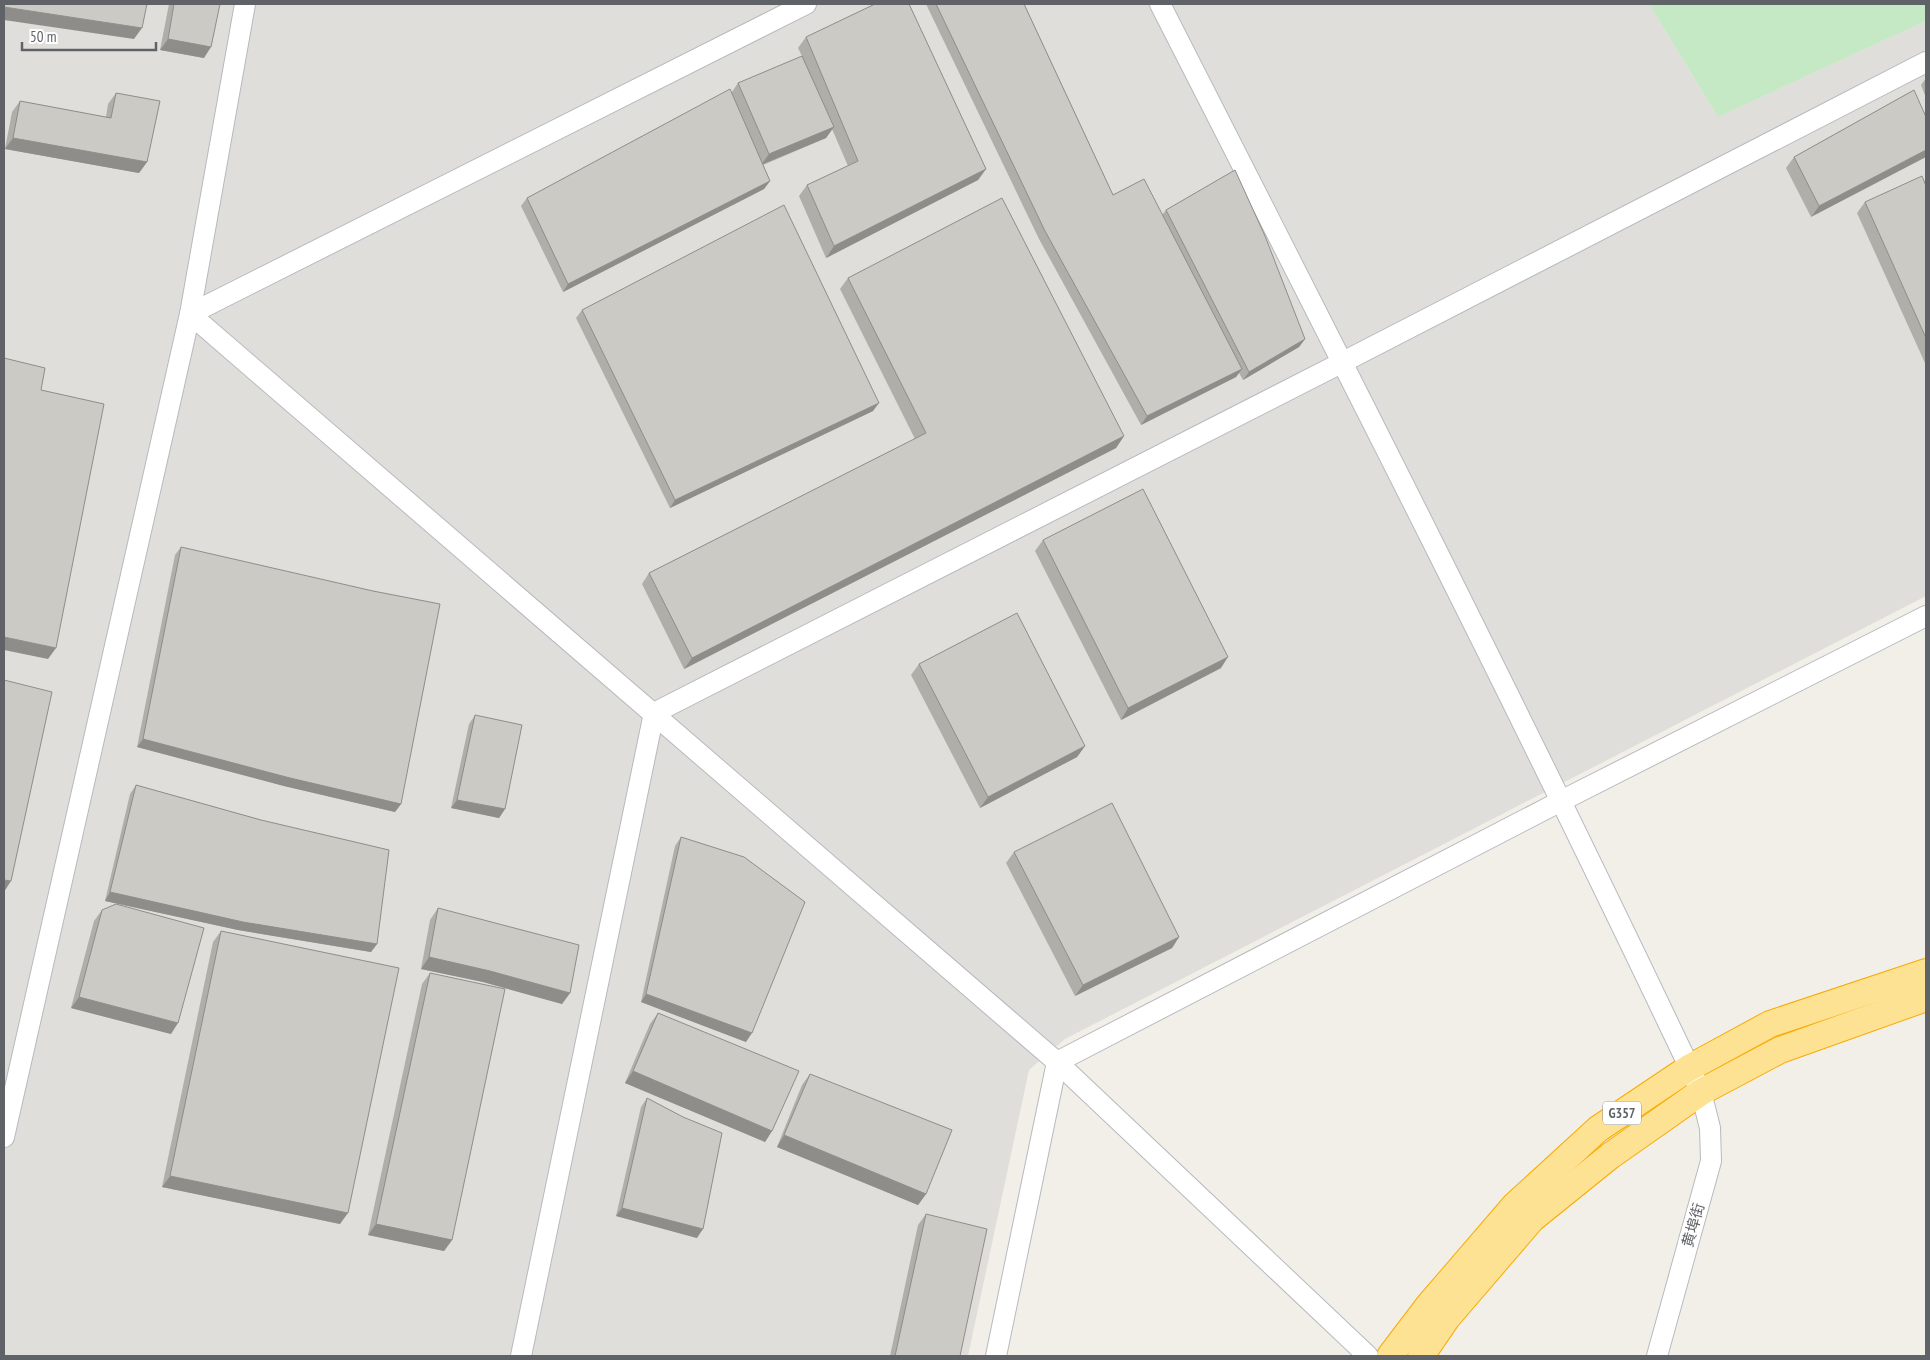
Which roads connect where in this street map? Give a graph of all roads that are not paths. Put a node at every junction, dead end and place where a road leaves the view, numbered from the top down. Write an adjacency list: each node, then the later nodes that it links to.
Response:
1 (245, 4): 5 (street)
2 (806, 4): 5 (street)
3 (1160, 4): 6 (street, 黄埠街)
4 (1926, 62): 6 (street)
5 (190, 314): 8 (street); 15 (street)
6 (1343, 362): 8 (street); 9 (street, 黄埠街)
7 (1926, 616): 9 (street)
8 (654, 713): 12 (street); 16 (street)
9 (1562, 801): 12 (street); 13 (street, 黄埠街)
10 (1926, 972): 13 (highway, G357)
11 (1926, 998): 14 (highway, G357)
12 (1057, 1062): 17 (street); 18 (street)
13 (1689, 1068): 14 (street, 黄埠街); 19 (highway, G357)
14 (1701, 1092): 20 (highway, G357); 21 (street, 黄埠街)
15 (4, 1137)
16 (521, 1356)
17 (996, 1356)
18 (1368, 1356)
19 (1390, 1356)
20 (1421, 1356)
21 (1657, 1356)

